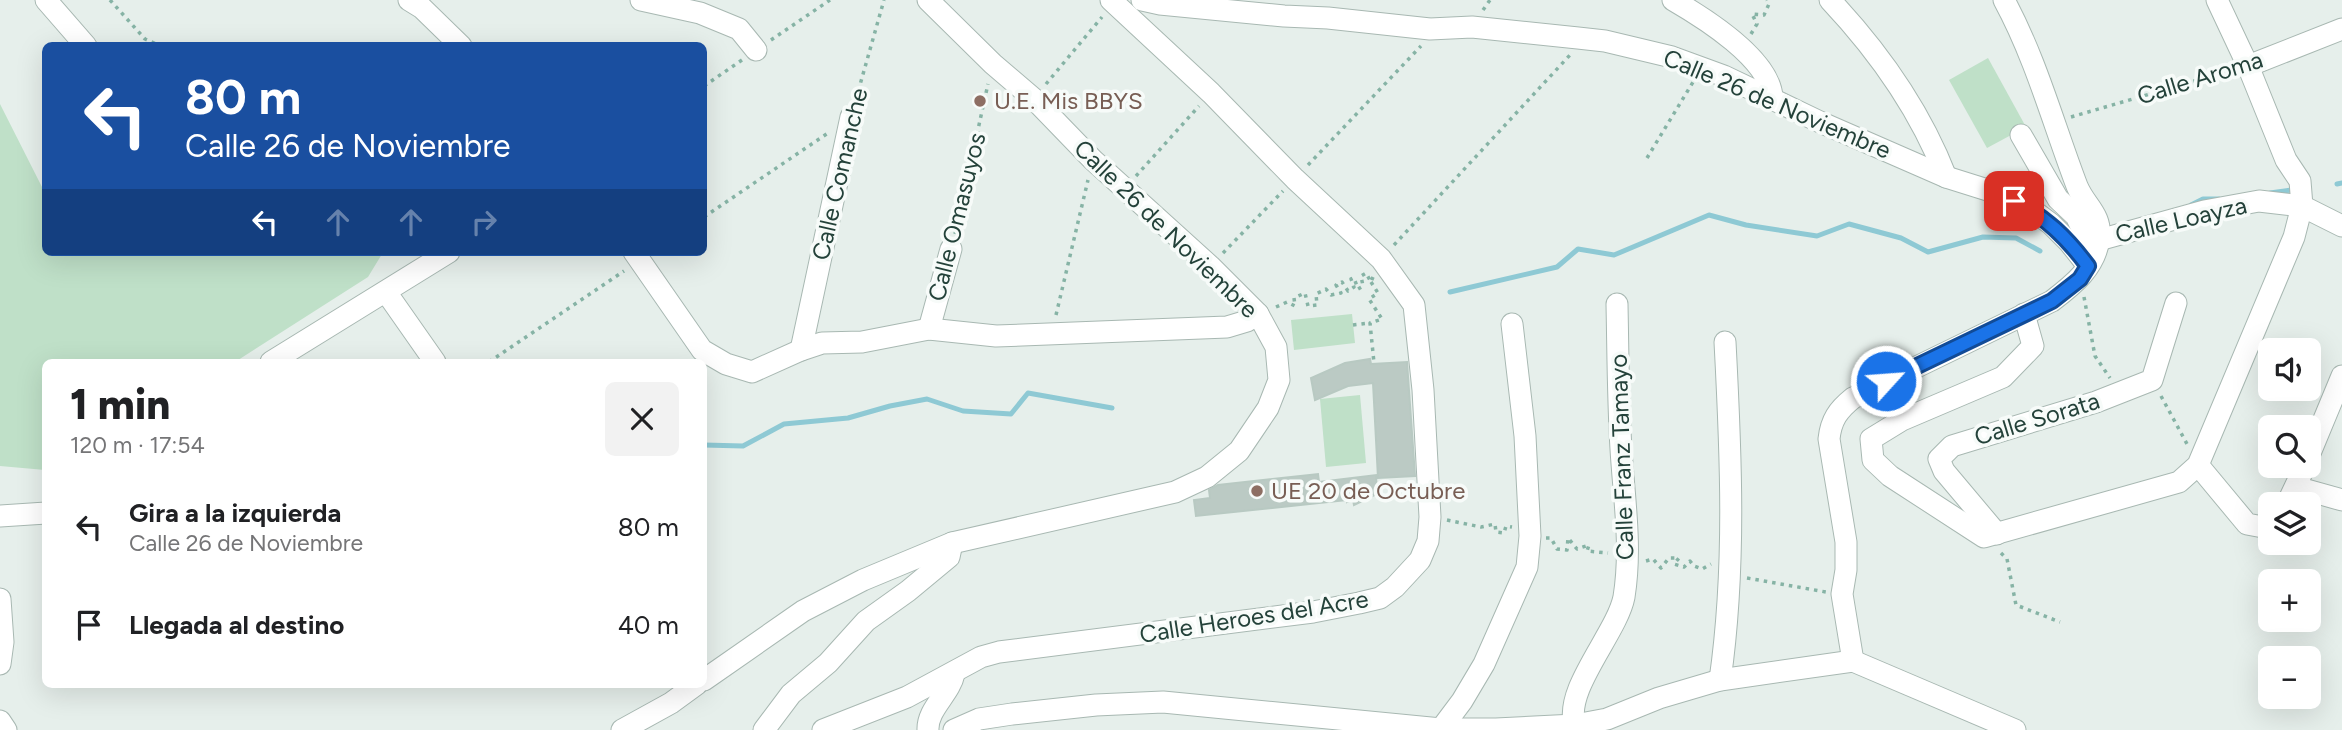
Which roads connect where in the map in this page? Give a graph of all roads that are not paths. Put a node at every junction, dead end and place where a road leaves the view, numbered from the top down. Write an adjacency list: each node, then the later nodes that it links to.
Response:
1 (46, 0): 12 (street)
2 (410, 0): 13 (street)
3 (641, 0): 14 (street)
4 (928, 0): 30 (street, Calle 26 de Noviembre)
5 (1142, 0): 16 (street, Calle 26 de Noviembre)
6 (1673, 0): 16 (street)
7 (1830, 0): 19 (street)
8 (2004, 0): 22 (street)
9 (2217, 0): 15 (street)
10 (1112, 2): 51 (street, Calle Heroes del Acre)
11 (2342, 29): 15 (street, Calle Aroma)
12 (83, 42)
13 (457, 42)
14 (756, 50)
15 (2248, 66): 20 (street)
16 (1772, 97): 19 (street, Calle 26 de Noviembre)
17 (852, 117): 35 (street, Calle Comanche)
18 (2021, 135): 22 (street)
19 (1946, 177): 26 (street, Calle 26 de Noviembre)
20 (2302, 206): 21 (street, Calle Loayza); 22 (street, Calle Loayza); 40 (street)
21 (2342, 226)
22 (2099, 240): 26 (street)
23 (951, 249): 33 (street, Calle Omasuyos)
24 (443, 256): 27 (street)
25 (637, 256): 35 (street)
26 (2084, 273): 31 (street)
27 (386, 292): 36 (street); 37 (street)
28 (2176, 303): 46 (street, Calle Sorata)
29 (1617, 304): 56 (street, Calle Franz Tamayo)
30 (1258, 314): 33 (street); 47 (street, Calle 26 de Noviembre)
31 (2024, 314): 46 (street); 49 (street)
32 (1512, 324): 57 (street)
33 (929, 329): 35 (street)
34 (1725, 342): 53 (street)
35 (801, 350)
36 (276, 359)
37 (433, 359)
38 (2342, 376): 39 (street)
39 (2321, 427)
40 (2198, 465): 45 (street); 46 (street)
41 (2321, 498): 42 (street)
42 (2342, 500)
43 (42, 513): 44 (street)
44 (0, 516)
45 (2258, 526)
46 (1991, 535)
47 (952, 543): 52 (street, Calle 26 de Noviembre); 60 (street)
48 (0, 599): 50 (street)
49 (1853, 661): 53 (street); 64 (street)
50 (0, 664)
51 (954, 674): 61 (street, Calle Heroes del Acre); 62 (street)
52 (707, 678)
53 (1720, 680): 56 (street)
54 (692, 688): 59 (street)
55 (0, 721): 58 (street)
56 (1575, 725): 57 (street)
57 (1441, 729): 63 (street)
58 (6, 730)
59 (622, 730)
60 (764, 730)
61 (822, 730)
62 (928, 730)
63 (954, 730)
64 (2015, 730)

